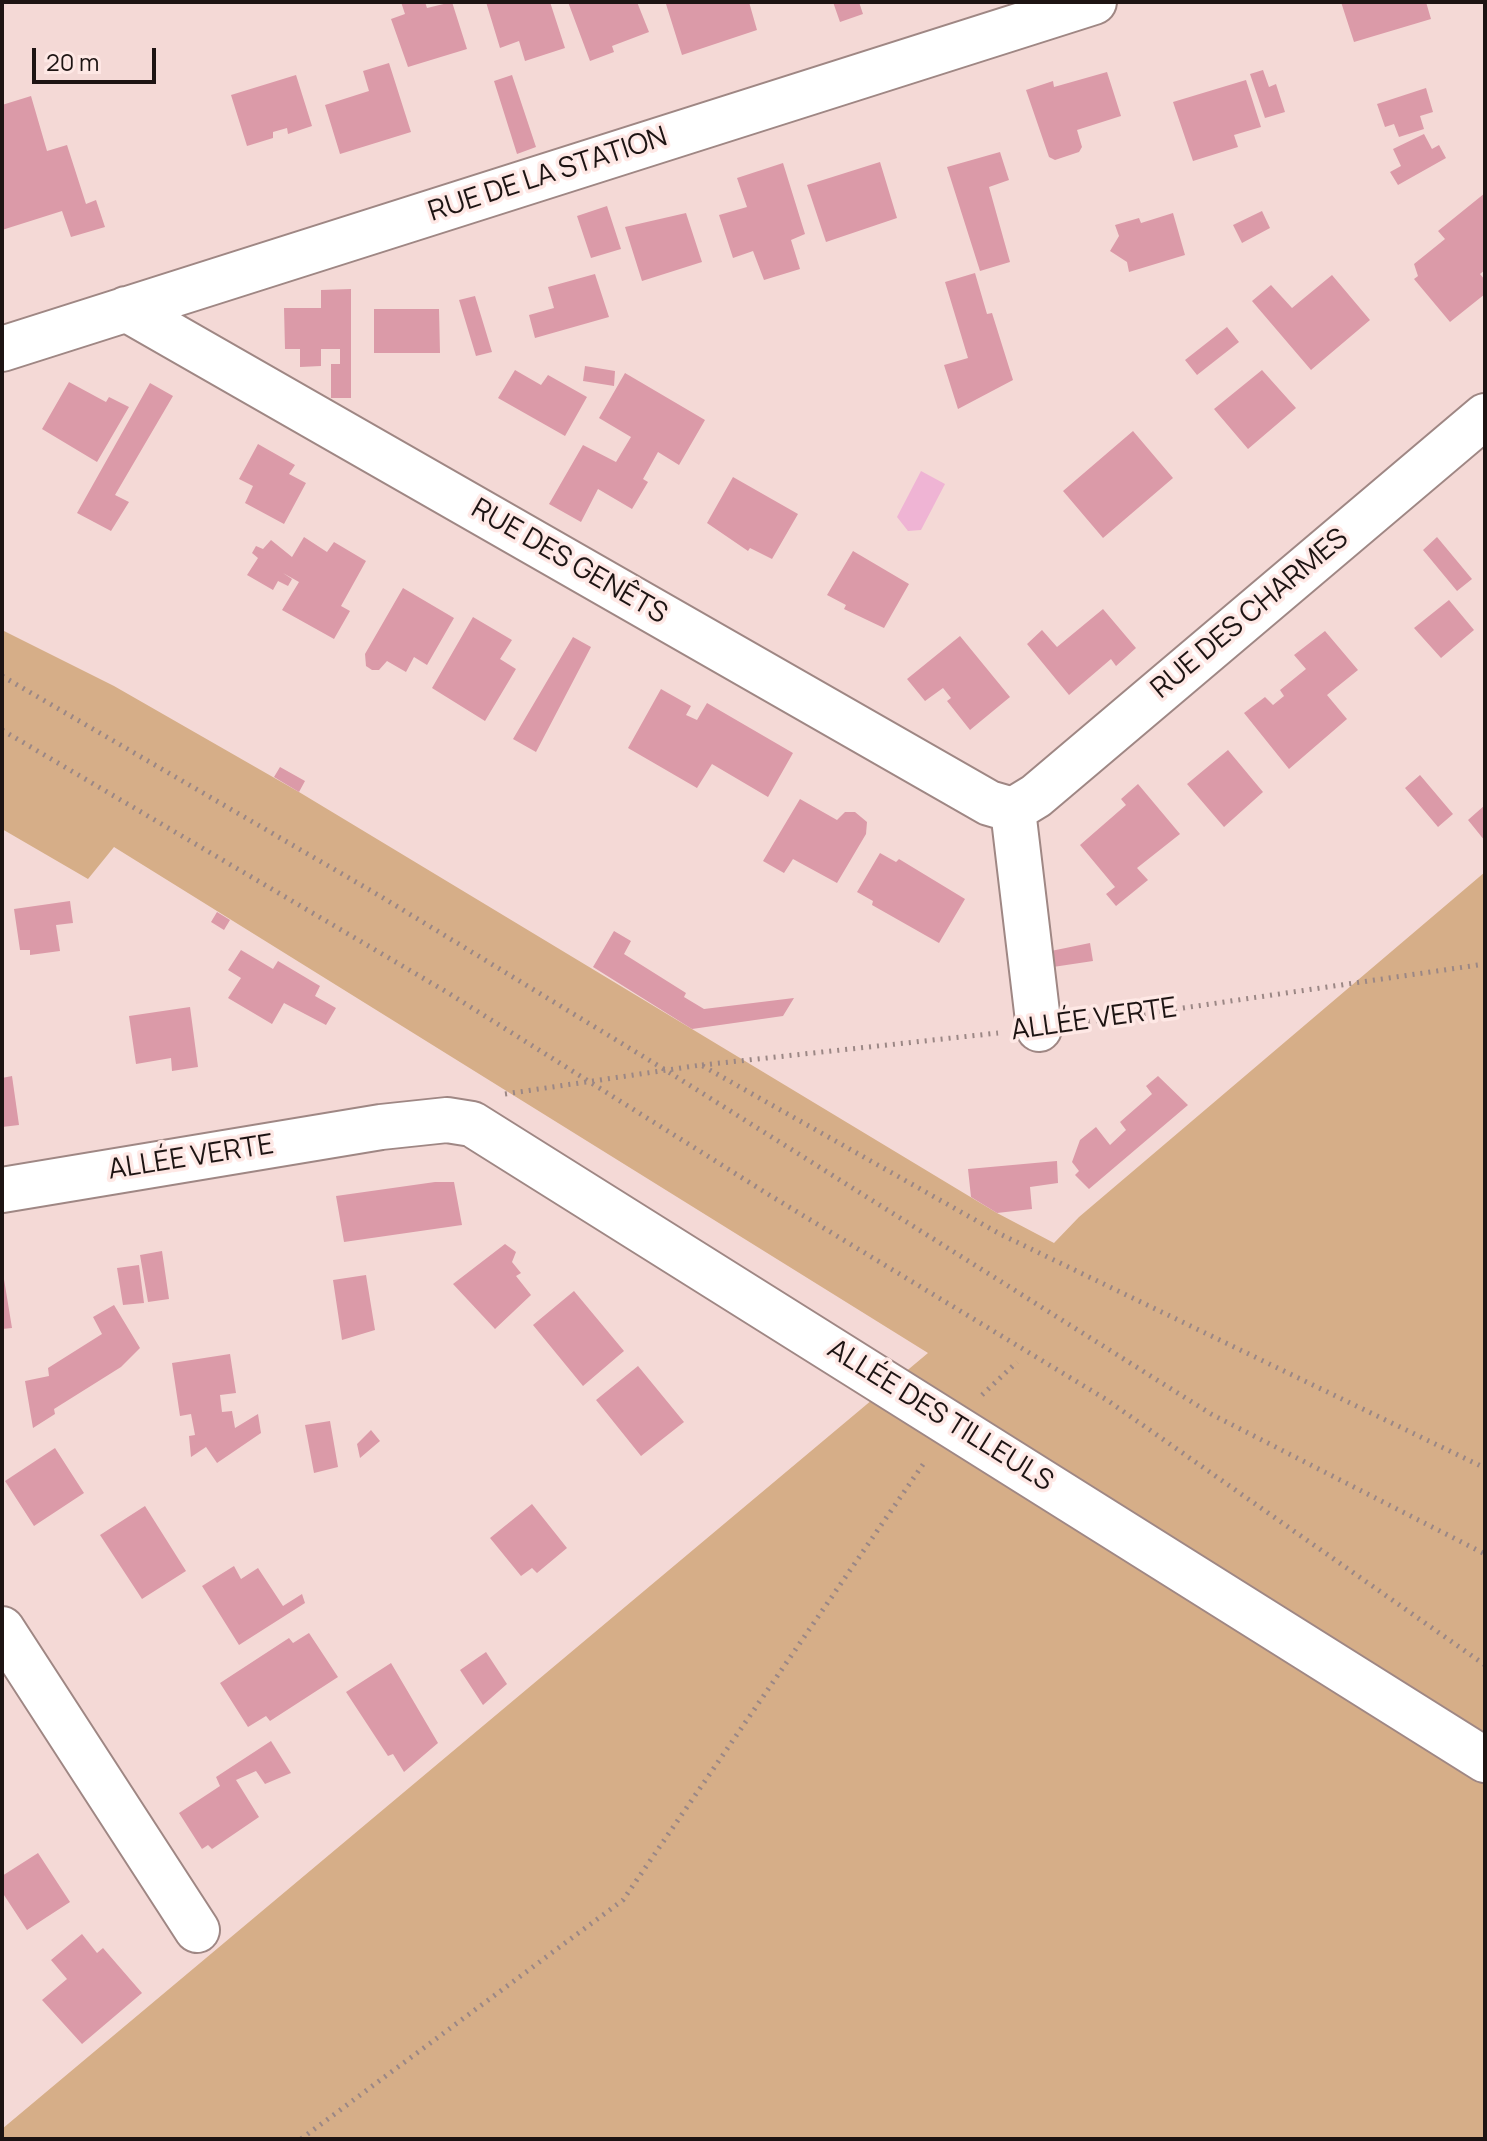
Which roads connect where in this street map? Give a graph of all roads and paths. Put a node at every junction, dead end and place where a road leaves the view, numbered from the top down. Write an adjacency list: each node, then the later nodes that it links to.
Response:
1 (1094, 2): 2 (street, RUE DE LA STATION)
2 (126, 309): 3 (street, RUE DE LA STATION); 7 (street, RUE DES GENÊTS)
3 (2, 349)
4 (1485, 416): 7 (street, RUE DES CHARMES)
5 (2, 676): 11 (path)
6 (2, 730): 12 (path)
7 (1013, 810): 9 (street)
8 (1485, 964): 9 (path, ALLÉE VERTE)
9 (1039, 1029): 10 (path, ALLÉE VERTE)
10 (701, 1065): 11 (path, ALLÉE VERTE); 18 (path)
11 (667, 1071): 12 (path, ALLÉE VERTE); 19 (path)
12 (586, 1080): 13 (path, ALLÉE VERTE); 21 (path)
13 (460, 1121): 14 (street, ALLÉE DES TILLEULS); 17 (street, ALLÉE DES TILLEULS)
14 (381, 1127): 15 (street, ALLÉE VERTE)
15 (2, 1190)
16 (1017, 1362): 17 (path)
17 (952, 1424): 22 (street, ALLÉE DES TILLEULS); 24 (path)
18 (1485, 1468)
19 (1485, 1554)
20 (2, 1629): 23 (street)
21 (1485, 1665)
22 (1485, 1760)
23 (197, 1930)
24 (301, 2139)

